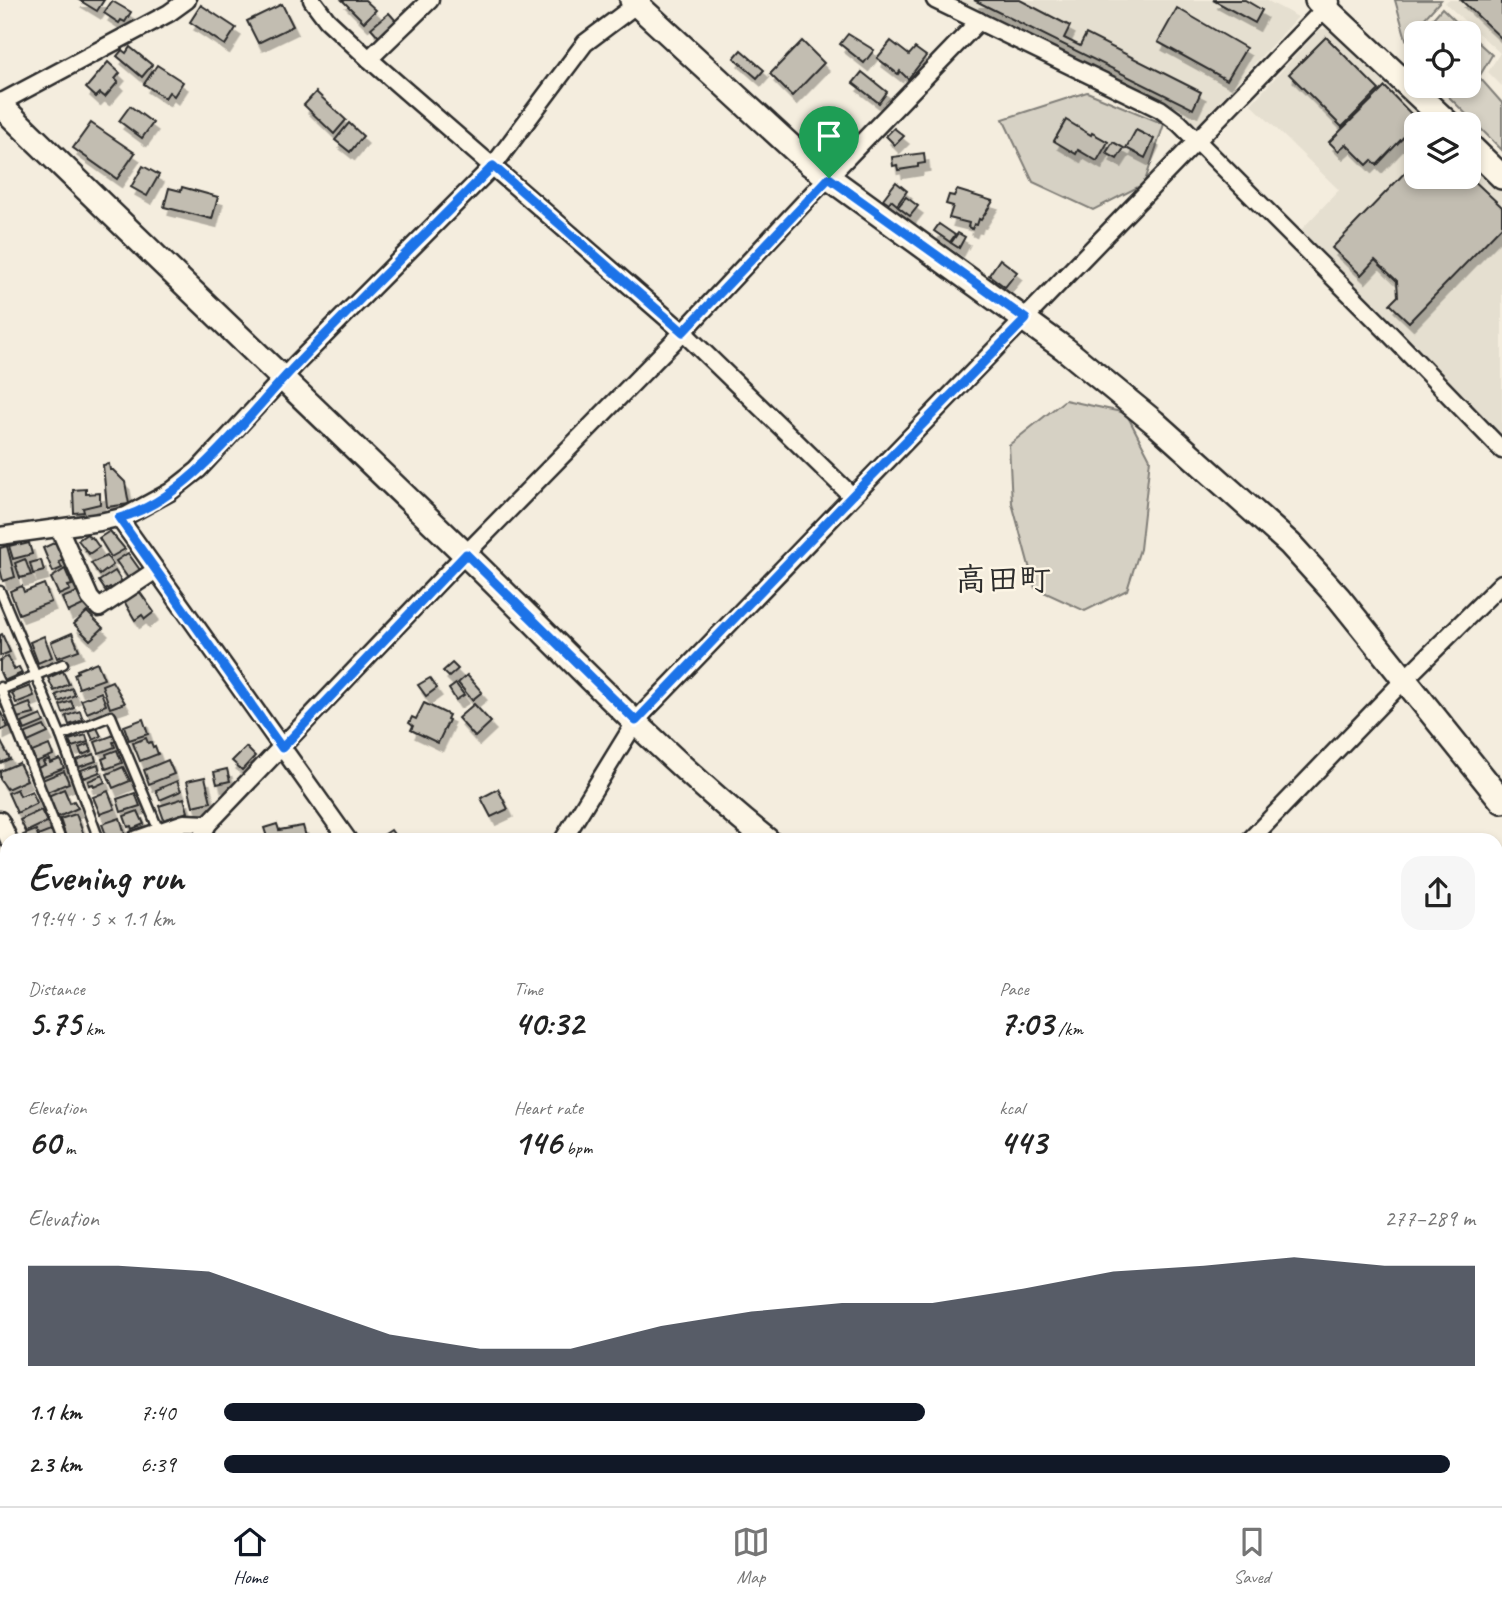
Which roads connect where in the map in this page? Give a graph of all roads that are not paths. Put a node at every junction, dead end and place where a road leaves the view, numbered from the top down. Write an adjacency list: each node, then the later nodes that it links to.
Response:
1 (187, 0): 9 (street)
2 (312, 0): 8 (street)
3 (430, 0): 8 (street)
4 (936, 0): 7 (street)
5 (637, 1): 13 (street); 15 (street)
6 (1325, 3): 10 (street); 11 (street)
7 (979, 21): 11 (street); 15 (street)
8 (369, 59): 13 (street)
9 (0, 104): 18 (street)
10 (1437, 112)
11 (1197, 141): 16 (street); 19 (street)
12 (1481, 157): 14 (street)
13 (493, 166): 17 (street); 18 (street)
14 (1502, 177)
15 (829, 178): 16 (street); 17 (street)
16 (1026, 319): 20 (street); 30 (street)
17 (683, 332): 20 (street); 24 (street)
18 (283, 379): 21 (street); 24 (street)
19 (1502, 450)
20 (852, 496): 32 (street)
21 (119, 518): 22 (street); 25 (street)
22 (60, 528): 23 (street); 25 (street)
23 (0, 536)
24 (466, 554): 32 (street); 34 (street)
25 (156, 570): 34 (street)
26 (1502, 583): 30 (street)
27 (0, 591): 29 (lane)
28 (62, 664): 29 (lane)
29 (35, 676): 31 (lane); 33 (lane)
30 (1405, 680): 35 (street); 45 (street)
31 (0, 689): 38 (lane)
32 (636, 721): 43 (street); 44 (street)
33 (61, 736): 37 (lane); 39 (lane)
34 (282, 748): 36 (street); 42 (street)
35 (1502, 801)
36 (208, 824): 37 (street); 41 (street)
37 (159, 831): 40 (street)
38 (58, 833)
39 (96, 833)
40 (154, 833)
41 (204, 833)
42 (343, 833)
43 (567, 833)
44 (758, 833)
45 (1257, 833)

